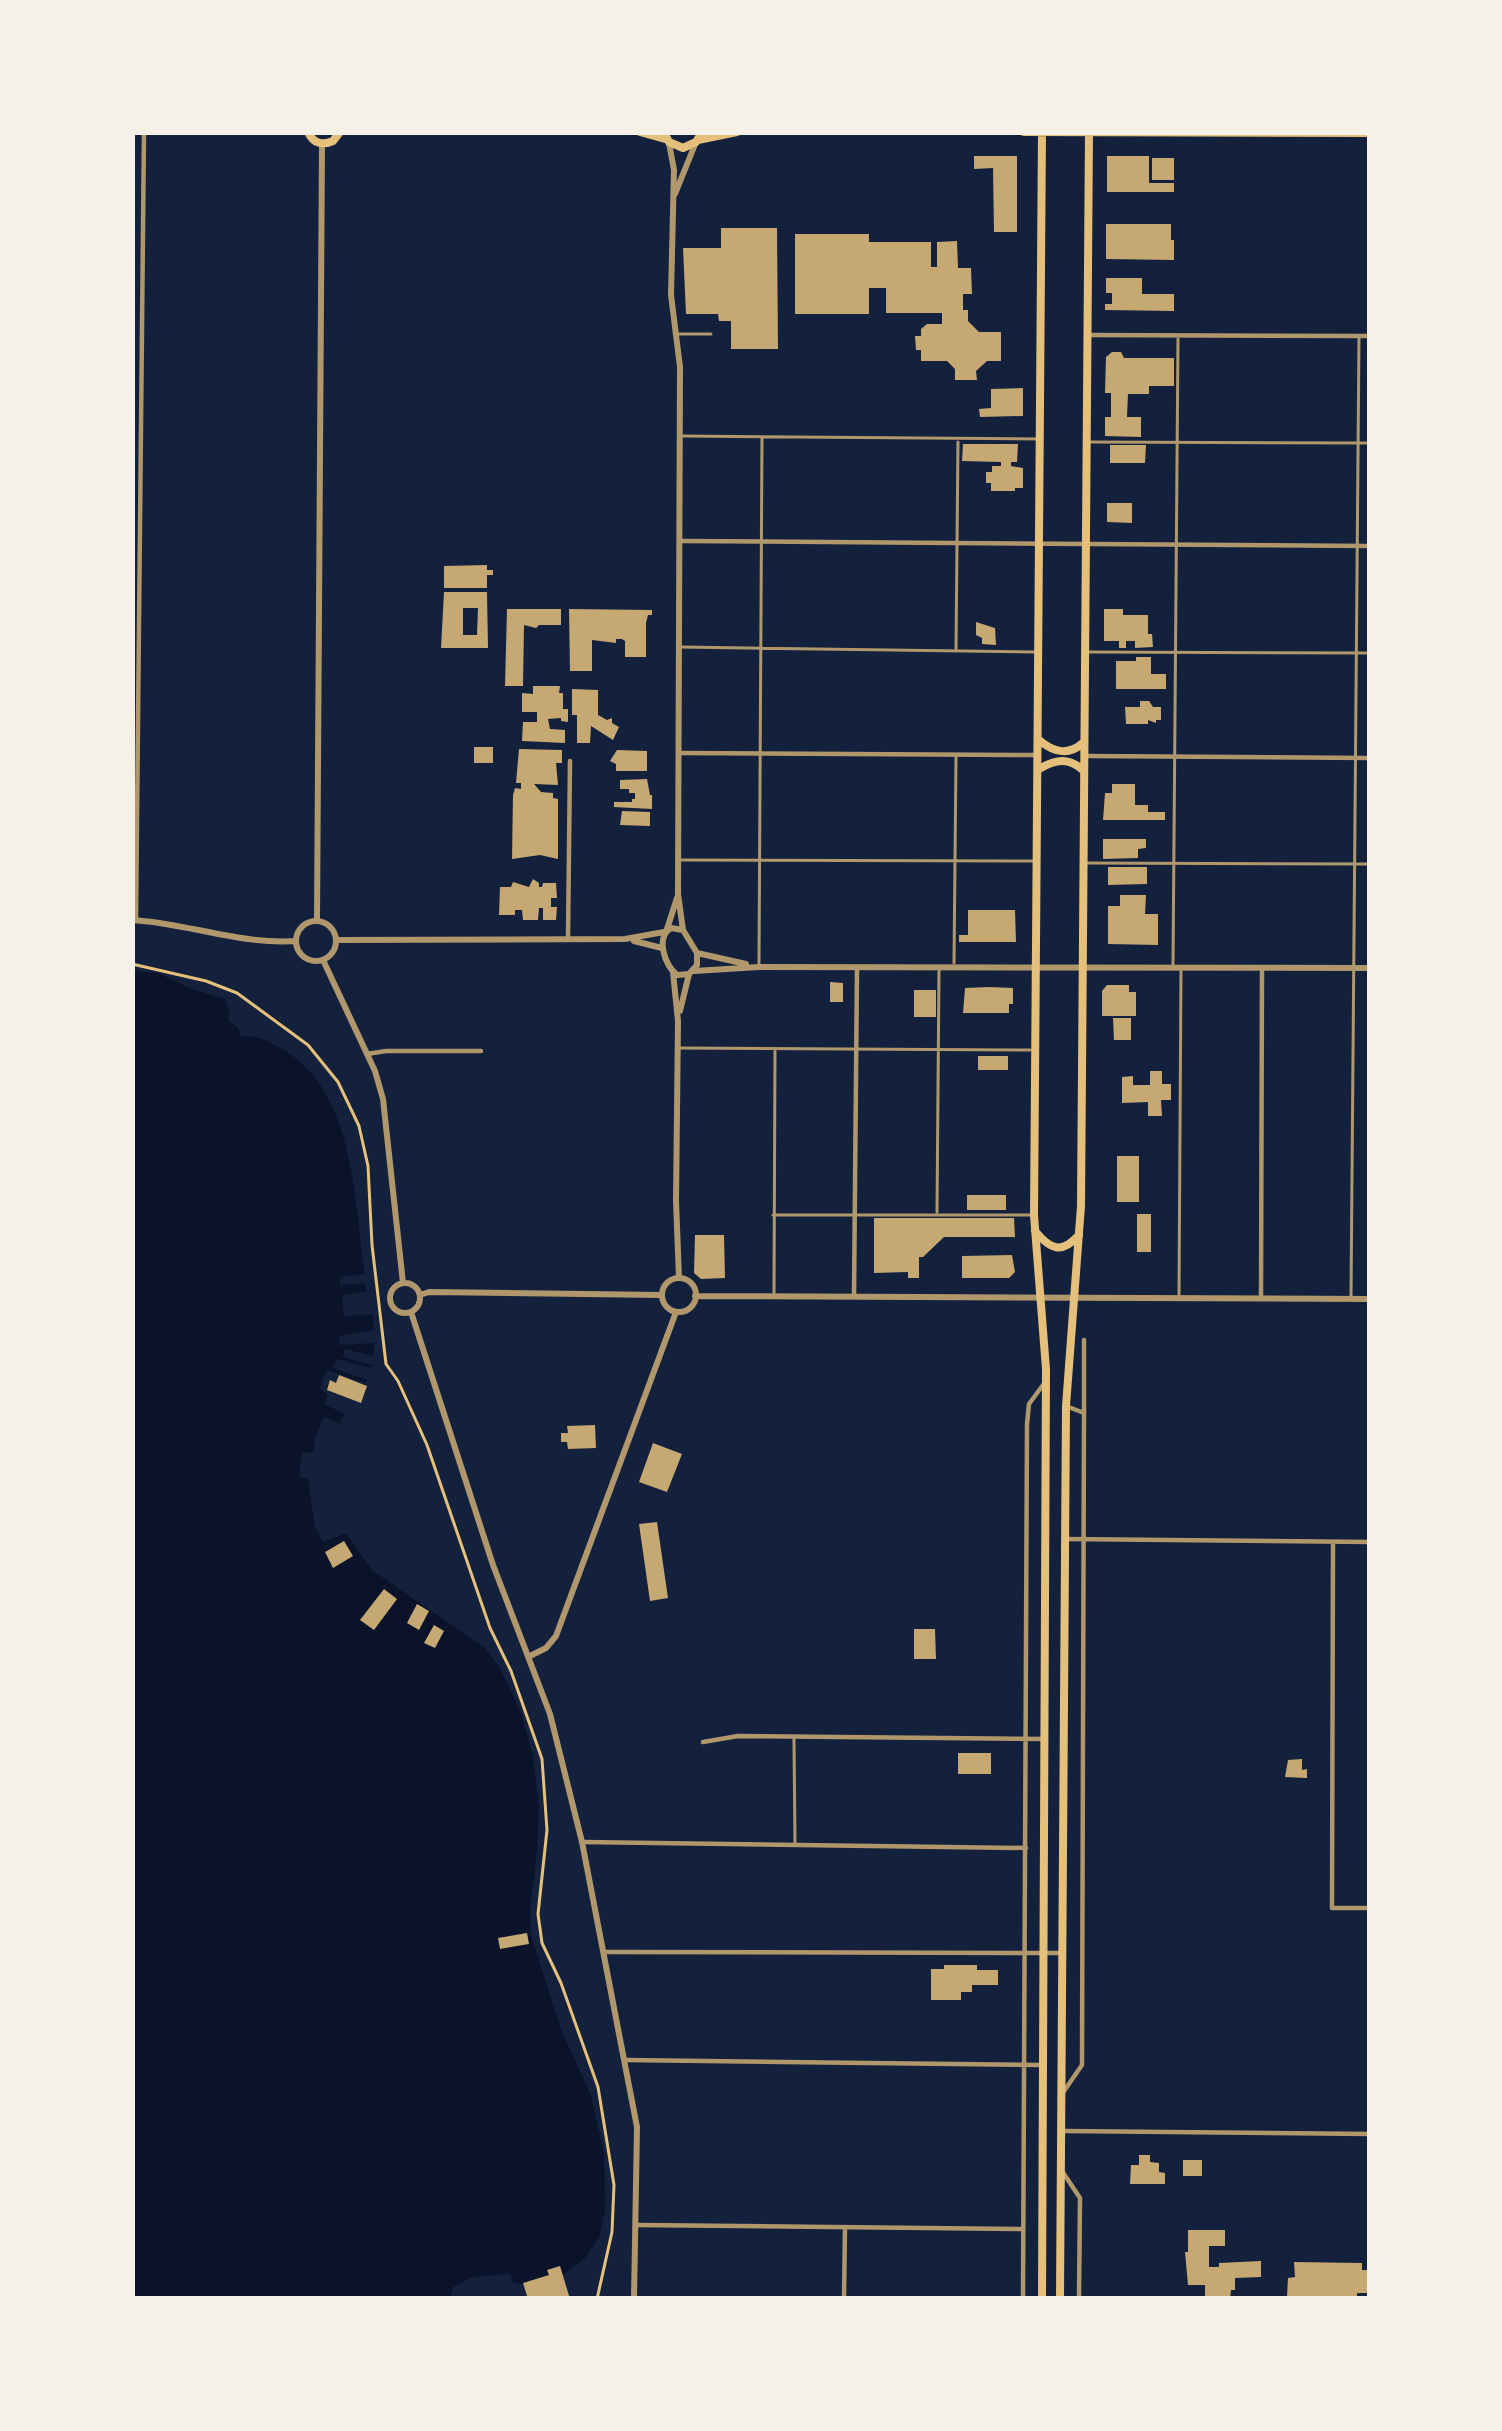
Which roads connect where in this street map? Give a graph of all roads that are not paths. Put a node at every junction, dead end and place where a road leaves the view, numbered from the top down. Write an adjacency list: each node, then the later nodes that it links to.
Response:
1 (144, 132): 66 (street)
2 (308, 132): 12 (main road)
3 (340, 132): 12 (main road)
4 (640, 132): 10 (main road)
5 (737, 132): 11 (main road)
6 (1024, 132): 7 (main road)
7 (1042, 132): 8 (main road); 23 (main road)
8 (1089, 132): 9 (main road); 16 (main road)
9 (1370, 134)
10 (666, 138): 11 (main road); 13 (street)
11 (699, 138): 13 (street)
12 (322, 144): 67 (street)
13 (671, 213): 14 (street)
14 (677, 334): 15 (lane); 20 (street)
15 (711, 334)
16 (1087, 334): 17 (street); 24 (main road)
17 (1178, 335): 18 (street); 25 (lane)
18 (1359, 336): 19 (street); 26 (lane)
19 (1370, 336)
20 (680, 436): 21 (lane); 28 (street)
21 (762, 437): 22 (lane); 29 (lane)
22 (958, 439): 23 (lane); 30 (lane)
23 (1040, 440): 31 (main road)
24 (1087, 442): 25 (lane); 32 (main road)
25 (1177, 442): 26 (lane); 33 (lane)
26 (1358, 443): 27 (lane); 34 (lane)
27 (1370, 443)
28 (680, 542): 29 (street); 36 (street)
29 (763, 542): 30 (street); 37 (lane)
30 (958, 543): 31 (street); 38 (lane)
31 (1039, 544): 32 (street); 39 (main road)
32 (1086, 544): 33 (street); 40 (main road)
33 (1176, 544): 34 (street); 41 (lane)
34 (1357, 545): 35 (street); 42 (lane)
35 (1370, 545)
36 (679, 647): 37 (lane); 46 (street)
37 (762, 649): 38 (lane); 47 (lane)
38 (956, 650): 39 (lane)
39 (1038, 652): 44 (main road)
40 (1085, 652): 41 (lane); 45 (main road)
41 (1176, 652): 42 (lane); 51 (lane)
42 (1356, 653): 43 (lane); 52 (lane)
43 (1370, 653)
44 (1038, 739): 45 (main road); 49 (main road)
45 (1085, 741): 50 (main road)
46 (679, 752): 47 (street); 57 (street)
47 (761, 753): 48 (street); 59 (lane)
48 (956, 755): 49 (street); 58 (lane)
49 (1038, 755): 55 (main road)
50 (1085, 756): 51 (street); 56 (main road)
51 (1175, 757): 52 (street); 62 (lane)
52 (1355, 758): 53 (street); 63 (lane)
53 (1370, 758)
54 (570, 761): 70 (street)
55 (1038, 770): 56 (main road); 60 (main road)
56 (1085, 772): 61 (main road)
57 (678, 860): 59 (lane); 65 (street)
58 (954, 860): 59 (lane); 60 (lane); 81 (lane)
59 (759, 861): 77 (lane)
60 (1037, 861): 82 (main road)
61 (1084, 863): 62 (lane); 83 (main road)
62 (1174, 863): 63 (lane); 78 (lane)
63 (1354, 864): 64 (lane); 86 (lane)
64 (1370, 864)
65 (678, 894): 68 (street); 69 (street)
66 (134, 920): 73 (street)
67 (317, 920): 72 (street); 73 (street)
68 (683, 930): 69 (street); 75 (street)
69 (666, 931): 71 (street); 74 (street)
70 (568, 939): 71 (street); 72 (street)
71 (625, 939): 74 (street)
72 (337, 940): 76 (street)
73 (296, 941): 76 (street)
74 (664, 948): 87 (street)
75 (697, 953): 77 (street); 88 (street)
76 (323, 961): 96 (street)
77 (759, 967): 79 (street); 88 (street)
78 (1177, 967): 83 (street); 84 (street); 112 (lane)
79 (857, 968): 80 (street); 93 (street)
80 (939, 968): 81 (street); 92 (lane)
81 (954, 968): 82 (street)
82 (1036, 968): 83 (street); 94 (main road)
83 (1082, 968): 102 (main road)
84 (1262, 968): 86 (street); 113 (street)
85 (1370, 968): 86 (street)
86 (1354, 969): 114 (lane)
87 (674, 973): 88 (street); 89 (street)
88 (692, 973): 89 (street)
89 (678, 1021): 90 (street)
90 (678, 1048): 91 (lane); 103 (street)
91 (775, 1049): 93 (lane); 99 (lane)
92 (939, 1049): 93 (lane); 94 (lane); 97 (lane)
93 (856, 1050): 100 (street)
94 (1035, 1050): 98 (main road)
95 (482, 1052): 96 (street)
96 (367, 1054): 104 (street)
97 (938, 1214): 98 (lane); 100 (lane)
98 (1034, 1214): 101 (main road)
99 (773, 1215): 100 (lane); 108 (lane)
100 (855, 1215): 109 (street)
101 (1035, 1231): 102 (main road); 111 (main road)
102 (1080, 1234): 110 (main road)
103 (680, 1278): 106 (street); 107 (street)
104 (403, 1283): 105 (street); 116 (street)
105 (420, 1295): 106 (street); 116 (street)
106 (662, 1295): 117 (street)
107 (695, 1296): 108 (street); 117 (street)
108 (774, 1296): 109 (street)
109 (854, 1297): 111 (street)
110 (1073, 1297): 111 (street); 112 (street); 120 (main road)
111 (1040, 1298): 119 (main road)
112 (1179, 1298): 113 (street)
113 (1261, 1298): 114 (street)
114 (1351, 1298): 115 (street)
115 (1370, 1298)
116 (411, 1312): 126 (street)
117 (676, 1312): 126 (street)
118 (1084, 1340): 121 (street)
119 (1046, 1381): 128 (main road); 129 (street)
120 (1066, 1406): 121 (street); 123 (main road)
121 (1084, 1413): 122 (street)
122 (1083, 1538): 123 (street); 124 (street); 142 (street)
123 (1065, 1539): 138 (main road)
124 (1333, 1542): 125 (street); 134 (street)
125 (1370, 1542)
126 (529, 1656): 131 (street)
127 (794, 1737): 129 (street); 130 (street); 132 (lane)
128 (1046, 1739): 129 (street); 137 (main road)
129 (1028, 1740): 133 (street)
130 (703, 1742)
131 (582, 1842): 132 (street); 135 (street)
132 (795, 1846): 133 (street)
133 (1026, 1848): 136 (street)
134 (1370, 1908)
135 (604, 1952): 136 (street); 139 (street)
136 (1024, 1953): 137 (street); 140 (street)
137 (1044, 1953): 138 (street); 141 (main road)
138 (1063, 1953): 142 (main road)
139 (626, 2060): 140 (street); 146 (street)
140 (1024, 2066): 141 (street); 148 (street)
141 (1044, 2066): 152 (main road)
142 (1062, 2094): 143 (main road)
143 (1062, 2131): 144 (street); 145 (main road)
144 (1370, 2134)
145 (1062, 2171): 153 (main road); 154 (street)
146 (637, 2225): 147 (street); 149 (street)
147 (845, 2227): 148 (street); 150 (street)
148 (1022, 2229): 151 (street)
149 (634, 2299)
150 (844, 2299)
151 (1023, 2299)
152 (1042, 2299)
153 (1060, 2299)
154 (1079, 2299)

